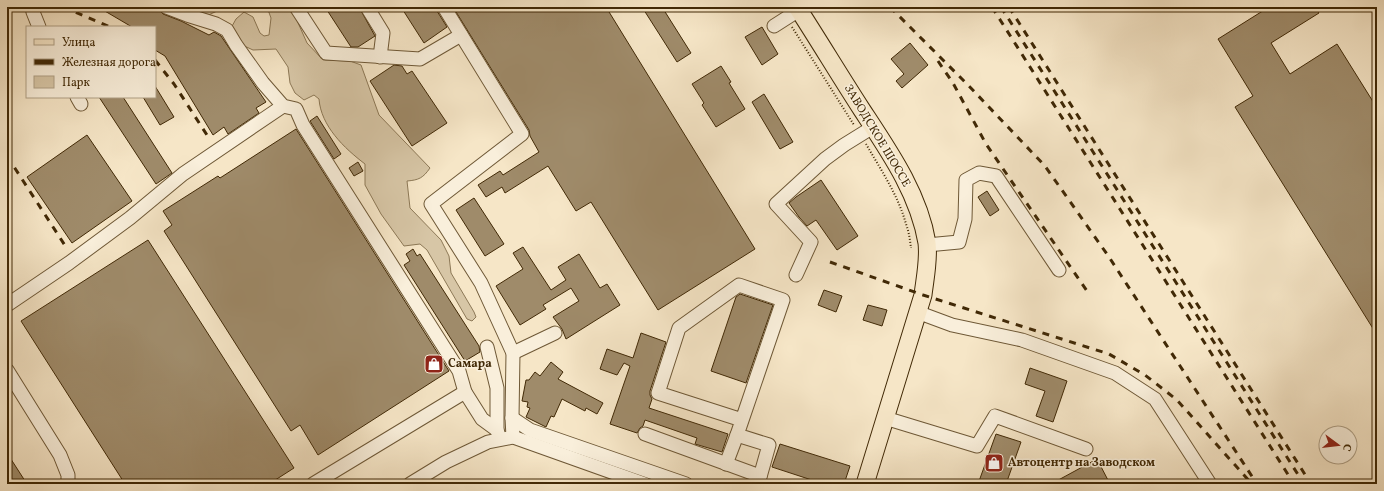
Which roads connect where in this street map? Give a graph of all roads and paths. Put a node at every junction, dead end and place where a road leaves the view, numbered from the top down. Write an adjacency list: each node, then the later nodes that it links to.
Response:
1 (32, 7): 7 (street)
2 (166, 7): 11 (street)
3 (296, 7): 10 (street)
4 (366, 7): 10 (street)
5 (444, 7): 9 (street)
6 (794, 12): 8 (street); 12 (main road, ЗАВОДСКОЕ ШОССЕ); 12 (path)
7 (39, 26)
8 (774, 26)
9 (461, 35): 10 (street); 20 (street)
10 (380, 57)
11 (283, 106): 16 (street); 22 (street)
12 (866, 131): 13 (path); 13 (main road, ЗАВОДСКОЕ ШОССЕ); 15 (street)
13 (919, 247): 14 (street); 17 (main road, ЗАВОДСКОЕ ШОССЕ)
14 (1059, 270)
15 (796, 275)
16 (7, 305)
17 (918, 312): 24 (main road, ЗАВОДСКОЕ ШОССЕ); 38 (street)
18 (555, 333): 20 (street)
19 (487, 347): 27 (street)
20 (513, 353): 23 (street)
21 (7, 370): 32 (street)
22 (465, 392): 27 (street); 33 (street)
23 (512, 418): 27 (street); 36 (street)
24 (885, 418): 29 (street); 37 (main road, ЗАВОДСКОЕ ШОССЕ)
25 (742, 420): 25 (street); 28 (street)
26 (645, 434): 30 (street)
27 (503, 435): 34 (street); 35 (street)
28 (737, 435): 30 (street); 31 (street)
29 (1086, 449)
30 (726, 464): 31 (street)
31 (759, 480)
32 (68, 484)
33 (312, 484)
34 (410, 484)
35 (645, 484)
36 (686, 484)
37 (865, 484)
38 (1210, 484)

